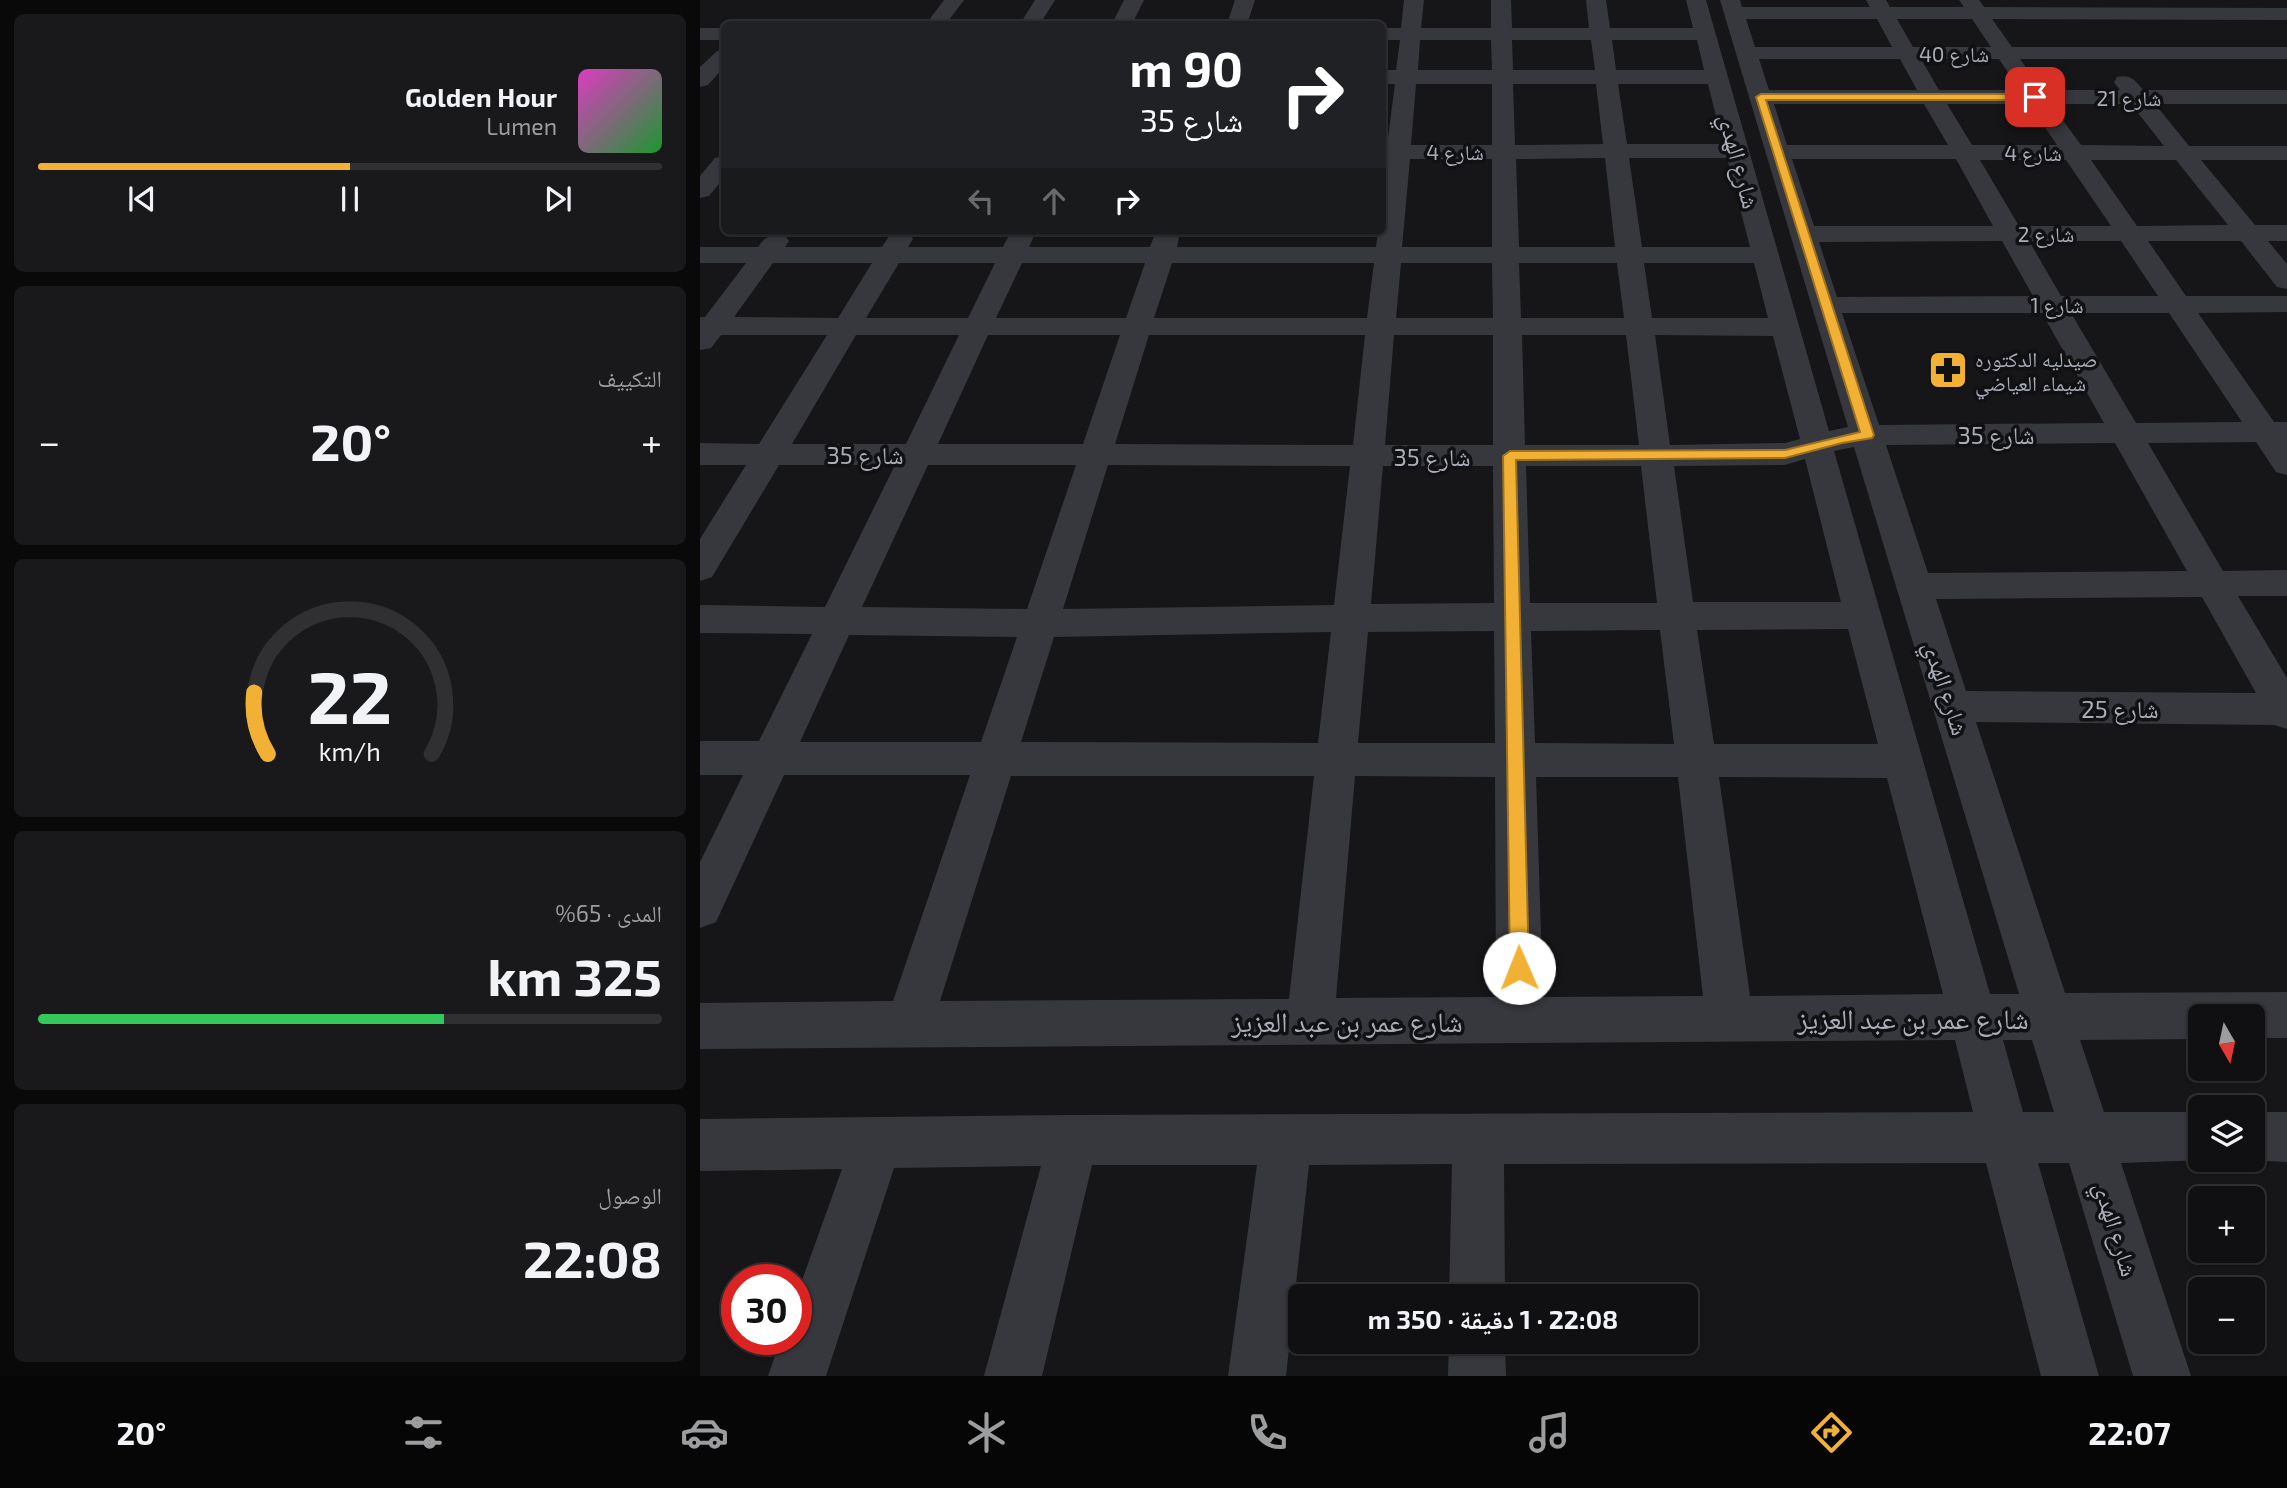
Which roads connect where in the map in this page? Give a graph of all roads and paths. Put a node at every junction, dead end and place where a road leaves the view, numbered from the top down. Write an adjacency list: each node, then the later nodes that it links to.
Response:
1 (954, 0): 14 (street)
2 (1045, 0): 15 (street)
3 (1134, 0): 16 (street)
4 (1245, 0): 17 (street)
5 (1414, 0): 20 (street)
6 (1501, 0): 21 (street)
7 (1596, 0): 22 (street)
8 (1880, 7): 9 (street); 12 (street); 24 (street)
9 (1974, 7): 10 (street); 25 (street)
10 (2064, 7): 11 (street); 26 (street)
11 (2213, 7): 13 (street); 27 (street)
12 (1716, 12): 22 (street); 23 (street, شارع الهدي); 34 (street, شارع الهدي)
13 (2287, 14)
14 (938, 21)
15 (1032, 21)
16 (1124, 21)
17 (1238, 21)
18 (700, 34): 19 (street)
19 (721, 34)
20 (1396, 34): 21 (street); 31 (street)
21 (1502, 34): 22 (street); 32 (street)
22 (1600, 34): 33 (street)
23 (1747, 53): 24 (street, شارع 40); 36 (street, شارع الهدي)
24 (1907, 53): 25 (street, شارع 40); 37 (street)
25 (2006, 53): 26 (street, شارع 40); 38 (street)
26 (2102, 53): 27 (street, شارع 40); 39 (street)
27 (2259, 53): 28 (street, شارع 40); 35 (street)
28 (2287, 53)
29 (721, 59): 30 (street)
30 (707, 77)
31 (1394, 77): 32 (street); 44 (street)
32 (1503, 77): 33 (street); 41 (street)
33 (1606, 77): 34 (street); 42 (street)
34 (1717, 77): 43 (street, شارع الهدي)
35 (2287, 82)
36 (1761, 97): 37 (street, شارع 21); 45 (street, شارع الهدي)
37 (1932, 97): 38 (street, شارع 21); 46 (street)
38 (2035, 97): 39 (street, شارع 21); 47 (street)
39 (2137, 97): 40 (street, شارع 21); 48 (street)
40 (2287, 97)
41 (1504, 151): 42 (street, شارع 4); 44 (street, شارع 4); 64 (street)
42 (1616, 151): 43 (street, شارع 4); 65 (street)
43 (1737, 151): 66 (street, شارع الهدي)
44 (1390, 152): 63 (street)
45 (1778, 152): 46 (street, شارع 4); 58 (street, شارع الهدي)
46 (1964, 152): 47 (street, شارع 4); 54 (street)
47 (2074, 152): 48 (street, شارع 4); 55 (street)
48 (2182, 152): 51 (street, شارع 4); 56 (street)
49 (700, 153): 50 (street)
50 (721, 153)
51 (2287, 153)
52 (721, 166): 53 (street)
53 (700, 191)
54 (2011, 233): 55 (street, شارع 2); 58 (street, شارع 2); 70 (street)
55 (2129, 233): 56 (street, شارع 2); 71 (street)
56 (2248, 233): 57 (street, شارع 2); 69 (street)
57 (2287, 233)
58 (1804, 234): 73 (street, شارع الهدي)
59 (780, 235): 68 (street)
60 (897, 243): 61 (street); 68 (street); 74 (street)
61 (1018, 243): 62 (street); 75 (street)
62 (1165, 243): 63 (street); 76 (street)
63 (1388, 255): 64 (street); 77 (street)
64 (1506, 255): 65 (street); 78 (street)
65 (1629, 255): 66 (street); 79 (street)
66 (1765, 255): 80 (street, شارع الهدي)
67 (700, 256): 68 (street)
68 (765, 256): 81 (street)
69 (2287, 281)
70 (2052, 304): 71 (street, شارع 1); 73 (street, شارع 1); 82 (street)
71 (2178, 304): 72 (street, شارع 1); 83 (street)
72 (2287, 304)
73 (1826, 305): 84 (street, شارع الهدي)
74 (847, 326): 75 (street); 81 (street); 87 (street)
75 (978, 326): 76 (street); 88 (street)
76 (1138, 327): 77 (street); 89 (street)
77 (1381, 327): 78 (street); 90 (street)
78 (1507, 327): 79 (street); 91 (street)
79 (1639, 327): 80 (street); 92 (street)
80 (1786, 327): 85 (street, شارع الهدي)
81 (704, 332)
82 (2126, 433): 83 (street, شارع 35); 84 (street, شارع 35); 96 (street)
83 (2276, 433): 93 (street)
84 (1867, 435): 85 (street, شارع 35); 97 (street, شارع الهدي)
85 (1819, 446): 92 (street, شارع 35); 98 (street, شارع الهدي)
86 (700, 454): 87 (street, شارع 35)
87 (769, 454): 88 (street, شارع 35); 94 (street)
88 (916, 454): 89 (street, شارع 35); 103 (street)
89 (1095, 455): 90 (street, شارع 35); 104 (street)
90 (1367, 455): 91 (street, شارع 35); 101 (street)
91 (1510, 456): 92 (street, شارع 35); 100 (street)
92 (1656, 456): 99 (street)
93 (2287, 464)
94 (700, 568)
95 (2287, 583): 96 (street)
96 (2213, 584): 97 (street); 106 (street)
97 (1914, 586): 105 (street, شارع الهدي)
98 (1864, 615): 99 (street); 113 (street, شارع الهدي)
99 (1677, 616): 100 (street); 112 (street)
100 (1512, 617): 101 (street); 111 (street)
101 (1351, 618): 104 (street); 110 (street)
102 (700, 619): 103 (street)
103 (837, 621): 104 (street); 108 (street)
104 (1040, 624): 109 (street)
105 (1953, 706): 106 (street, شارع 25); 117 (street, شارع الهدي)
106 (2286, 710)
107 (700, 758): 108 (street)
108 (771, 758): 109 (street); 114 (street)
109 (996, 759): 110 (street); 121 (street)
110 (1337, 759): 111 (street); 120 (street)
111 (1515, 760): 112 (street); 119 (street)
112 (1696, 760): 113 (street); 118 (street)
113 (1903, 761): 116 (street, شارع الهدي)
114 (700, 908)
115 (2287, 1015): 117 (street, شارع عمر بن عبد العزيز)
116 (1973, 1017): 117 (street, شارع عمر بن عبد العزيز); 118 (street, شارع عمر بن عبد العزيز); 126 (street, شارع الهدي)
117 (2050, 1017): 127 (street, شارع الهدي)
118 (1730, 1019): 119 (street, شارع عمر بن عبد العزيز)
119 (1520, 1020): 120 (street, شارع عمر بن عبد العزيز)
120 (1310, 1021): 121 (street, شارع عمر بن عبد العزيز)
121 (909, 1024): 122 (street, شارع عمر بن عبد العزيز)
122 (700, 1026)
123 (2188, 1137): 127 (street)
124 (2265, 1137): 125 (street)
125 (2287, 1137)
126 (2006, 1138): 127 (street); 129 (street); 139 (street, شارع الهدي)
127 (2088, 1138): 140 (street, شارع الهدي)
128 (1073, 1140): 130 (street); 131 (street); 136 (street)
129 (1478, 1140): 130 (street); 133 (street)
130 (1286, 1141): 137 (street)
131 (876, 1144): 132 (street); 135 (street)
132 (700, 1145)
133 (1477, 1284)
134 (1477, 1354): 138 (street)
135 (797, 1376)
136 (1013, 1376)
137 (1257, 1376)
138 (1477, 1376)
139 (2070, 1376)
140 (2162, 1376)

